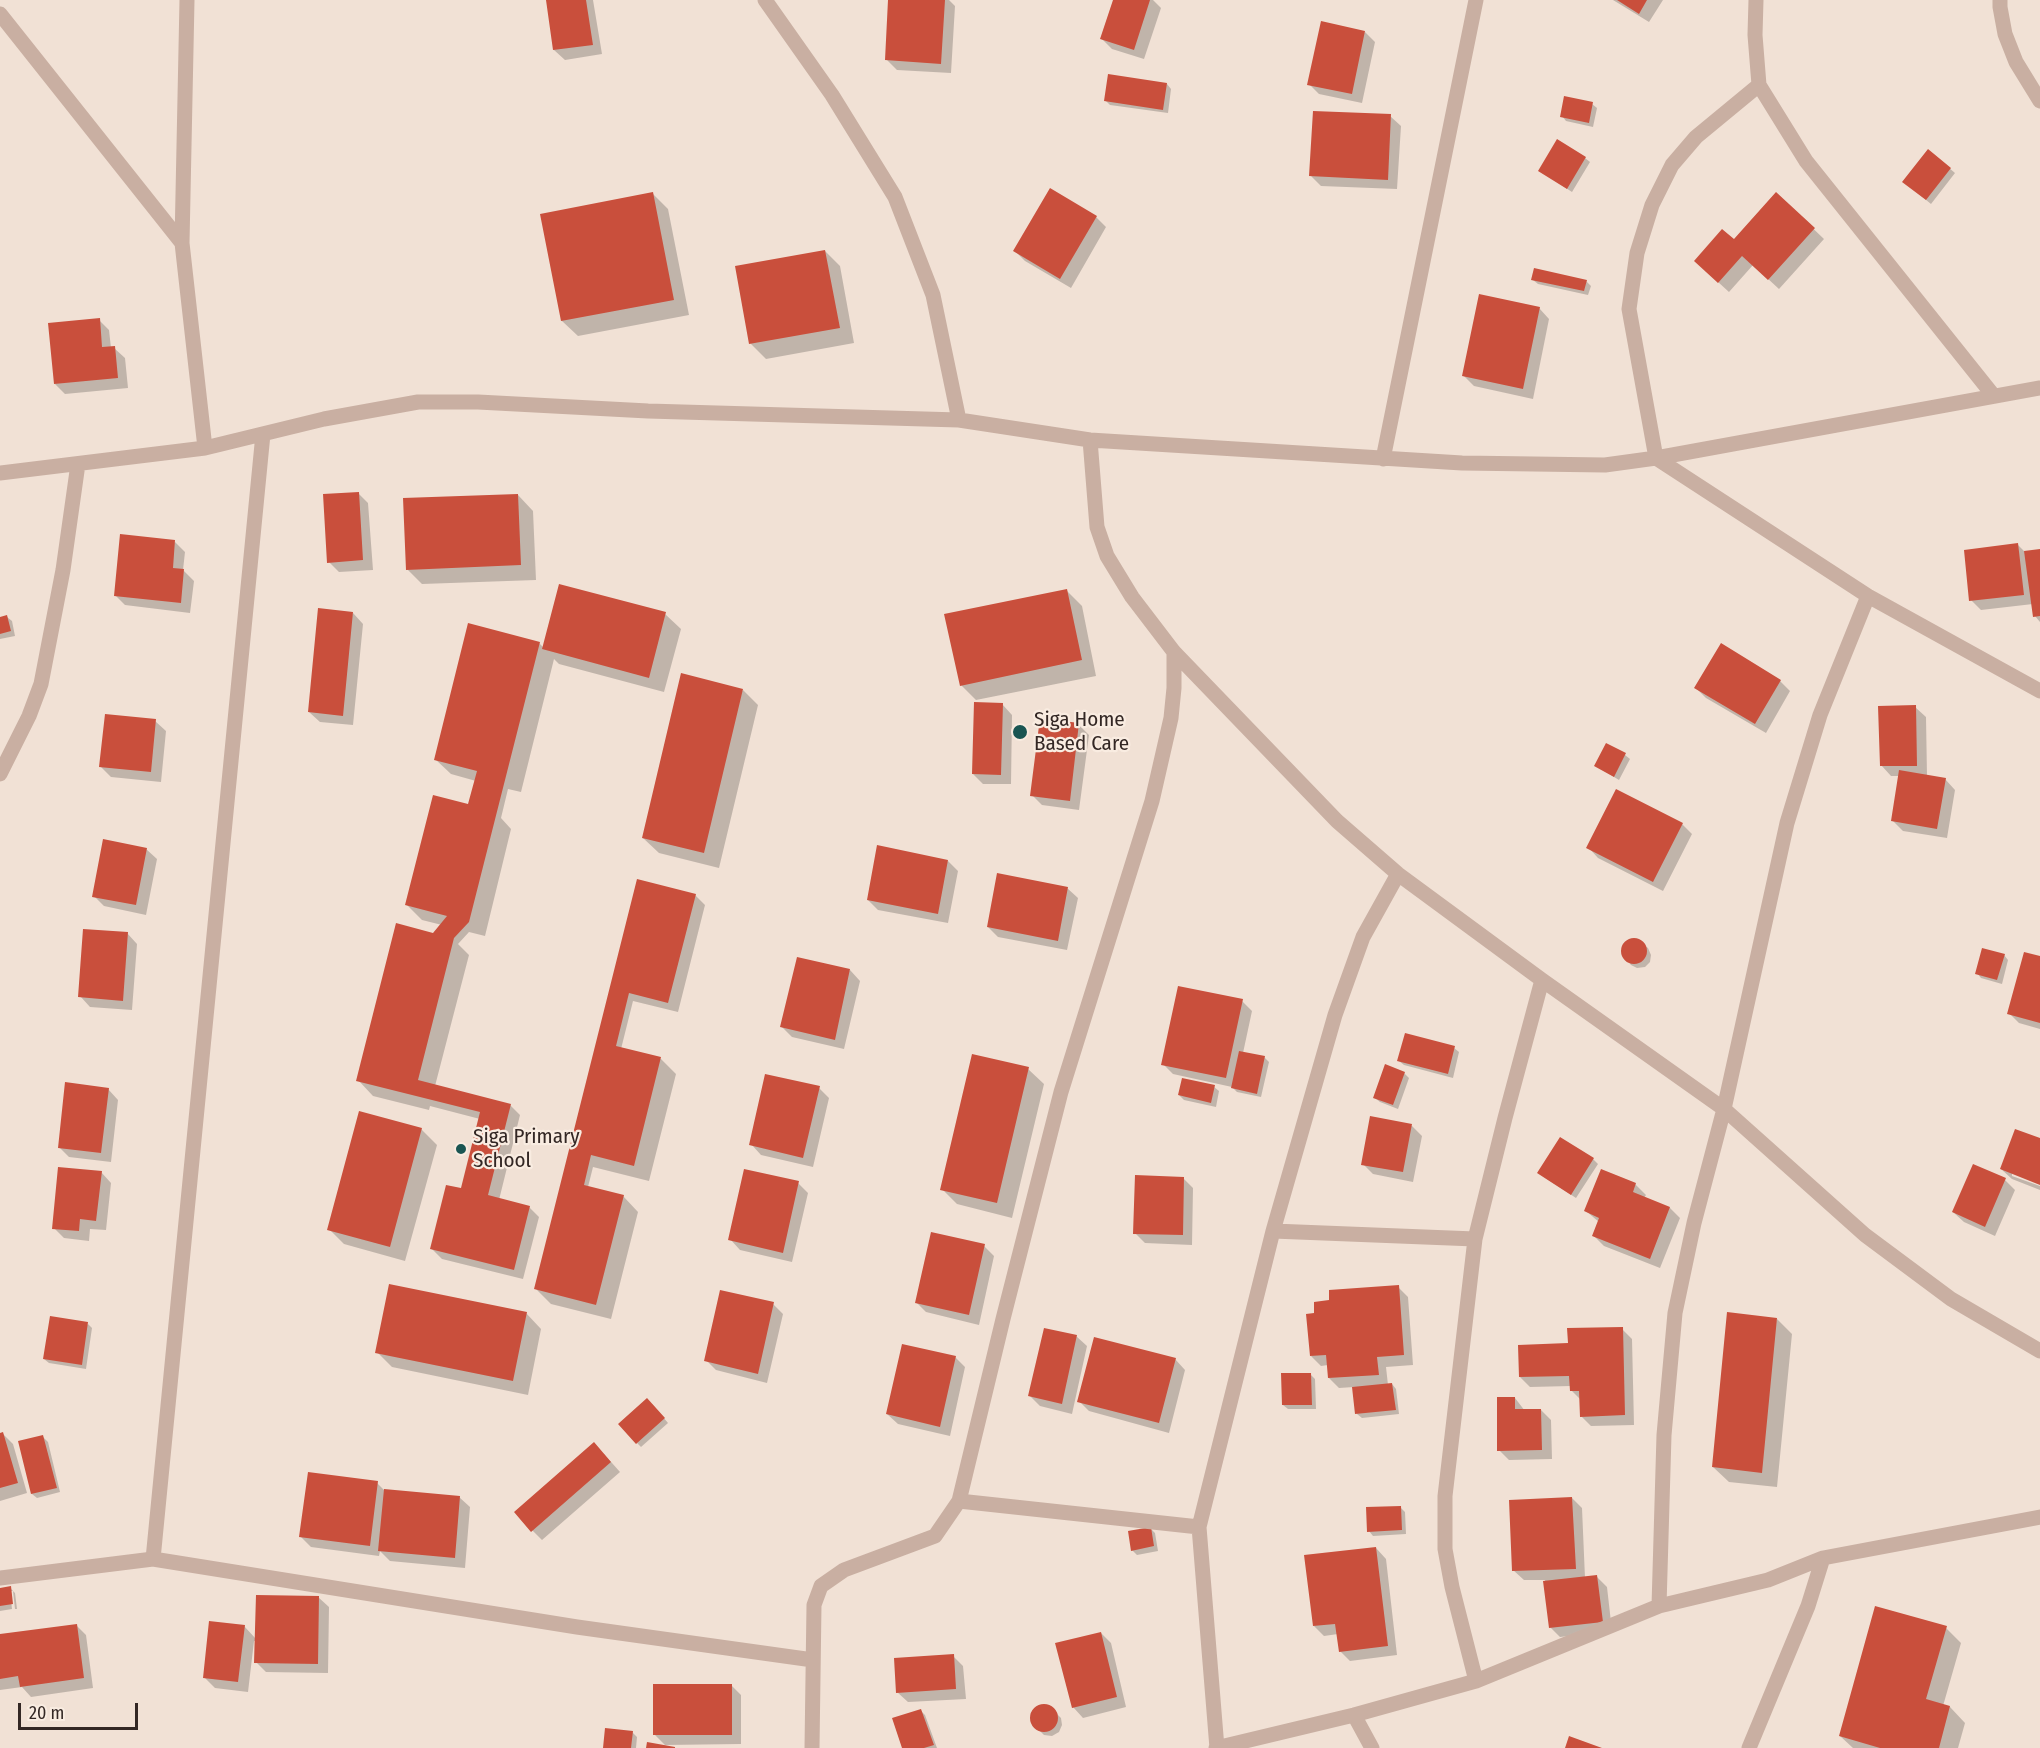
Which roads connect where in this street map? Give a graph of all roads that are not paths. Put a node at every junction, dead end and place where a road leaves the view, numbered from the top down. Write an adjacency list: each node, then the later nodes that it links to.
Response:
1 (187, 0): 9 (street)
2 (765, 0): 12 (street)
3 (1476, 0): 17 (street)
4 (1756, 0): 7 (street)
5 (2000, 0): 8 (street)
6 (0, 14): 9 (street)
7 (1758, 84): 11 (street); 16 (street)
8 (2040, 101)
9 (182, 243): 15 (street)
10 (2040, 388): 11 (street)
11 (1993, 396): 16 (street)
12 (959, 420): 13 (street); 14 (street)
13 (263, 434): 15 (street); 34 (street)
14 (1090, 440): 17 (street); 21 (street)
15 (206, 448): 18 (street)
16 (1656, 458): 17 (street); 20 (street)
17 (1383, 459)
18 (78, 464): 19 (street); 23 (street)
19 (0, 473)
20 (1868, 596): 22 (street); 26 (street)
21 (1174, 652): 24 (street); 30 (street)
22 (2040, 691)
23 (0, 774)
24 (1398, 874): 25 (street); 27 (street)
25 (1542, 980): 26 (street); 28 (street)
26 (1724, 1109): 29 (street); 36 (street)
27 (1273, 1231): 28 (street); 32 (street)
28 (1475, 1239): 38 (street)
29 (2038, 1346)
30 (959, 1502): 32 (street); 37 (street)
31 (2040, 1517): 33 (street)
32 (1199, 1527): 41 (street)
33 (1823, 1558): 36 (street); 43 (street)
34 (153, 1559): 35 (street); 37 (street)
35 (0, 1578)
36 (1659, 1606): 38 (street)
37 (813, 1660): 40 (street)
38 (1476, 1681): 39 (street)
39 (1354, 1715): 41 (street); 42 (street)
40 (812, 1748)
41 (1217, 1748)
42 (1372, 1748)
43 (1749, 1748)

